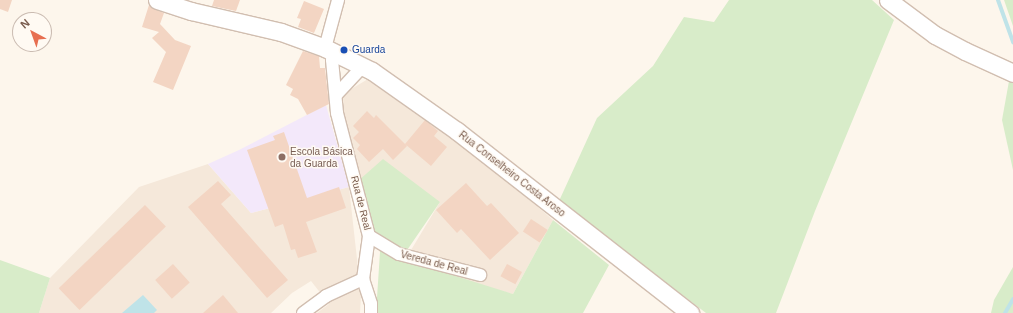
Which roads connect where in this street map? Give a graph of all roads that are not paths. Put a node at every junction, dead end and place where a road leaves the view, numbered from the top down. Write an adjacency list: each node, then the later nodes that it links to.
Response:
1 (157, 0): 4 (main road, Rua Conselheiro Costa Aroso)
2 (338, 0): 4 (street, Rua de Real)
3 (888, 0): 6 (main road)
4 (329, 50): 5 (main road, Rua Conselheiro Costa Aroso); 7 (street, Rua de Real)
5 (362, 66): 7 (street); 13 (main road, Rua Conselheiro Costa Aroso)
6 (1013, 72)
7 (337, 94): 8 (street, Rua de Real)
8 (369, 236): 9 (street, Vereda de Real); 10 (street, Rua de Real)
9 (480, 275)
10 (363, 279): 11 (street); 12 (street, Rua de Real)
11 (303, 313)
12 (371, 313)
13 (690, 313)

